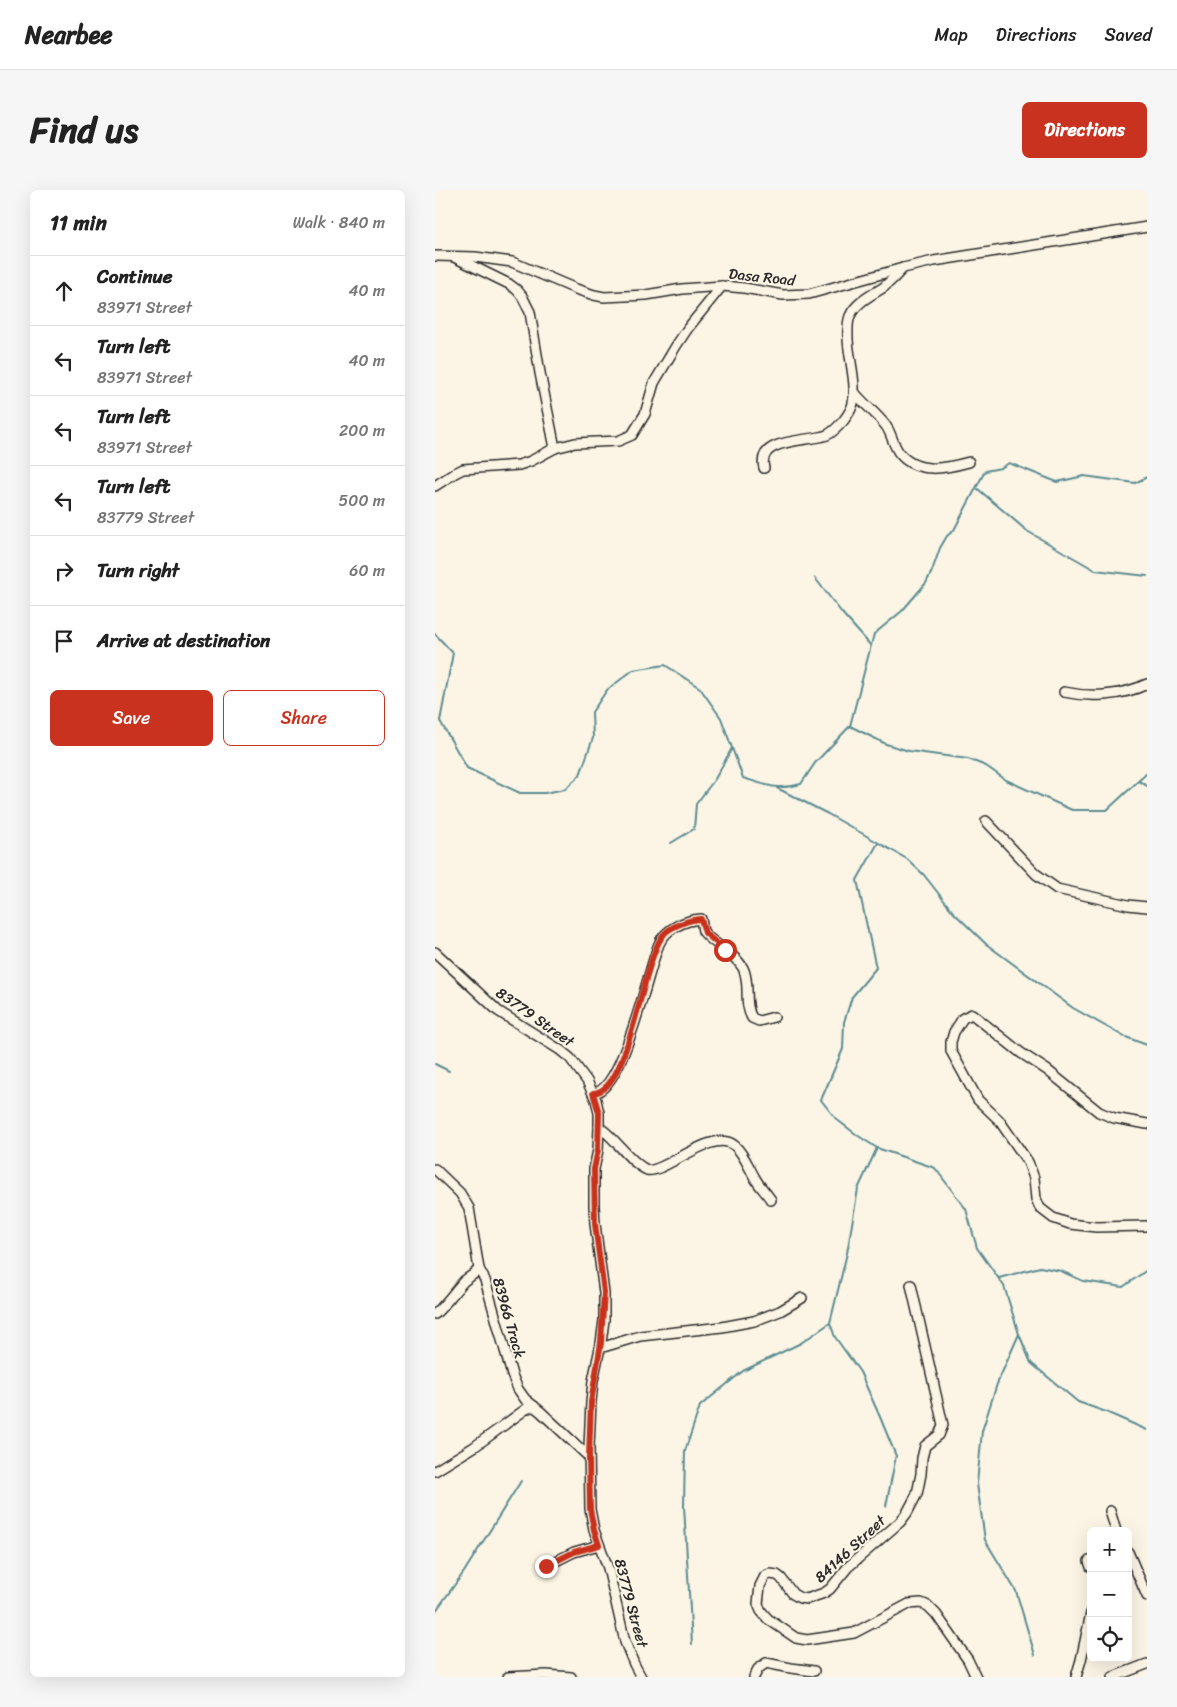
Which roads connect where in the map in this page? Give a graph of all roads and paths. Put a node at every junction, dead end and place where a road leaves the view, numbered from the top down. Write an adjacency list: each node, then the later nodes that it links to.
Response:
1 (1147, 227): 4 (street, Dasa Road)
2 (435, 256): 3 (street, Dasa Road)
3 (454, 256): 5 (street, Dasa Road); 7 (street)
4 (903, 268): 5 (street, Dasa Road); 6 (street)
5 (721, 286): 7 (street)
6 (853, 392): 8 (street); 9 (street)
7 (555, 448): 10 (street)
8 (969, 462)
9 (764, 468)
10 (435, 486)
11 (1147, 684): 12 (street)
12 (1064, 692)
13 (986, 821): 14 (street)
14 (1147, 907)
15 (435, 952): 17 (street, 83779 Street)
16 (774, 1017): 17 (street)
17 (593, 1093): 19 (street, 83779 Street)
18 (1147, 1124): 22 (street)
19 (599, 1127): 21 (street); 27 (street, 83779 Street)
20 (435, 1169): 23 (street, 83966 Track)
21 (771, 1200)
22 (1147, 1226)
23 (479, 1269): 26 (street); 28 (street, 83966 Track)
24 (911, 1285): 44 (street, 84146 Street)
25 (801, 1298): 27 (street)
26 (435, 1314)
27 (600, 1348): 29 (street, 83779 Street)
28 (534, 1406): 29 (street, 83966 Track); 30 (street)
29 (589, 1457): 33 (street, 83779 Street)
30 (435, 1471)
31 (1110, 1511): 32 (street)
32 (1115, 1527)
33 (599, 1545): 35 (street); 42 (street, 83779 Street)
34 (1132, 1561): 36 (street)
35 (546, 1566)
36 (1147, 1596)
37 (1090, 1617): 45 (street)
38 (1147, 1664): 46 (street)
39 (814, 1671): 43 (street)
40 (508, 1677): 41 (street)
41 (571, 1677)
42 (641, 1677)
43 (754, 1677)
44 (976, 1677)
45 (1076, 1677)
46 (1113, 1677)

